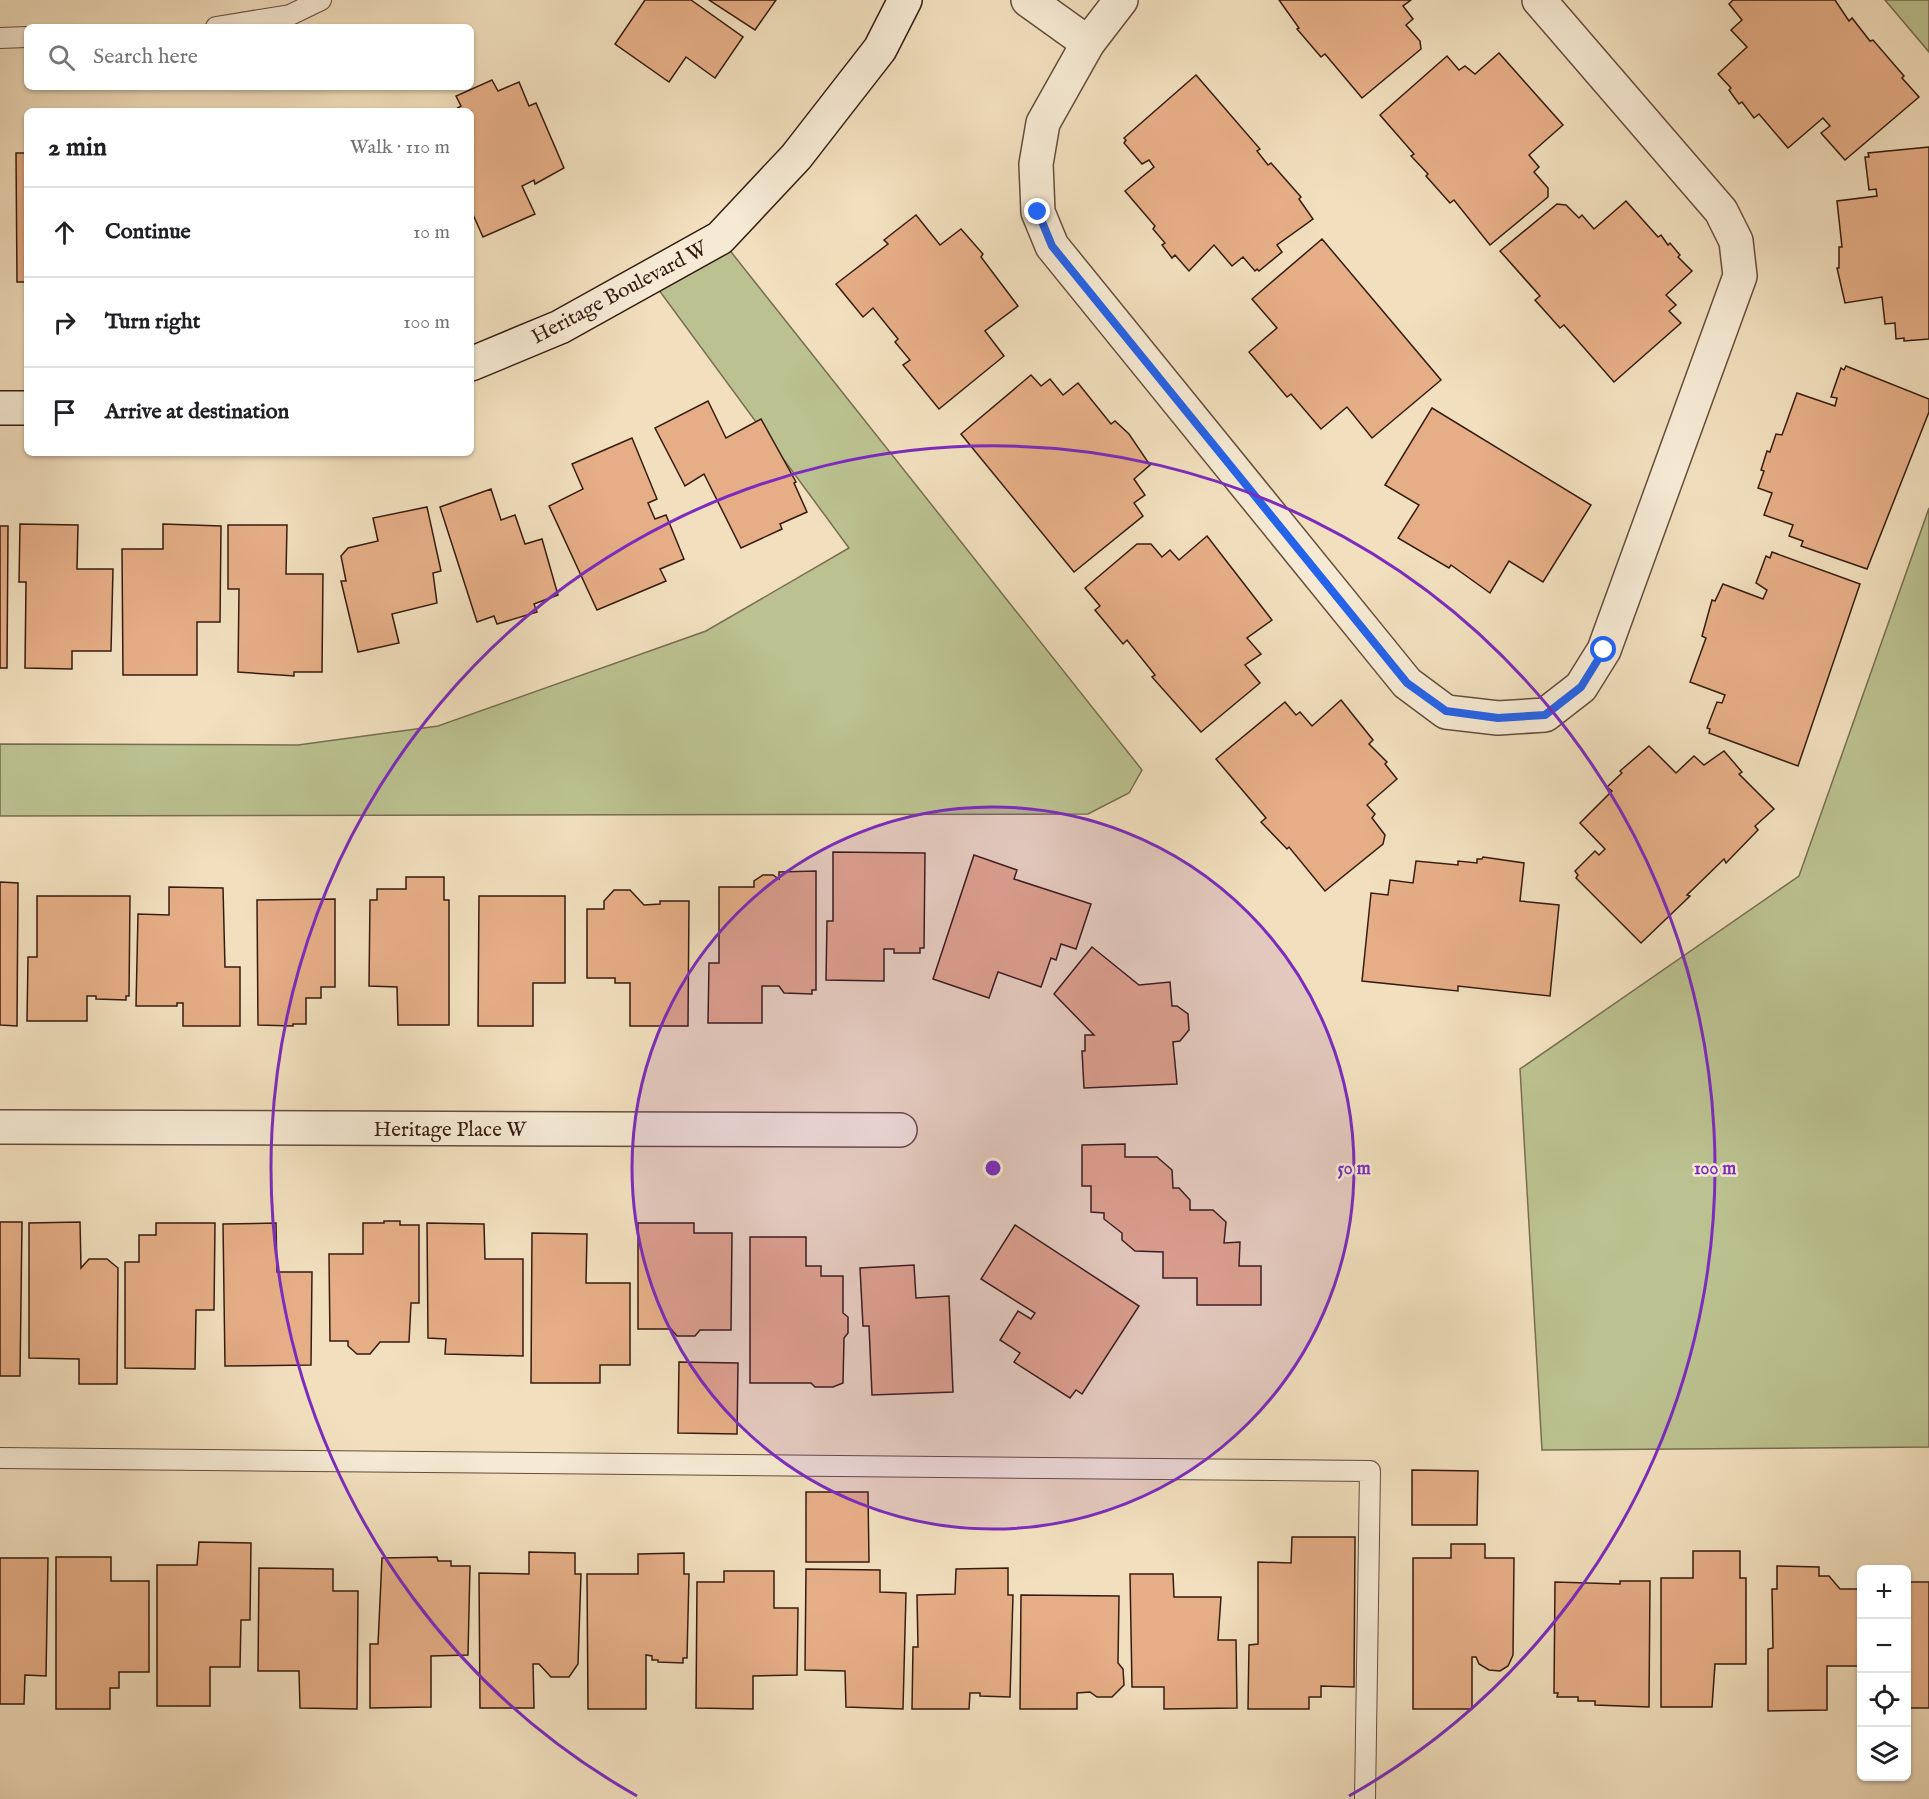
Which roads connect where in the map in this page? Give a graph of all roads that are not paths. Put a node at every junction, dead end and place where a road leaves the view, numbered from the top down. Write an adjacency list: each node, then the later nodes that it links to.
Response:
1 (321, 0): 6 (lane)
2 (905, 0): 10 (street, Heritage Boulevard W)
3 (1028, 0): 9 (street)
4 (1121, 0): 9 (street)
5 (1539, 0): 9 (street)
6 (234, 24)
7 (24, 37): 8 (lane)
8 (0, 38)
9 (1088, 43)
10 (474, 363)
11 (0, 408): 12 (street)
12 (24, 408)
13 (0, 1127): 14 (street, Heritage Place W)
14 (900, 1130)
15 (0, 1458): 16 (lane)
16 (1365, 1799)

